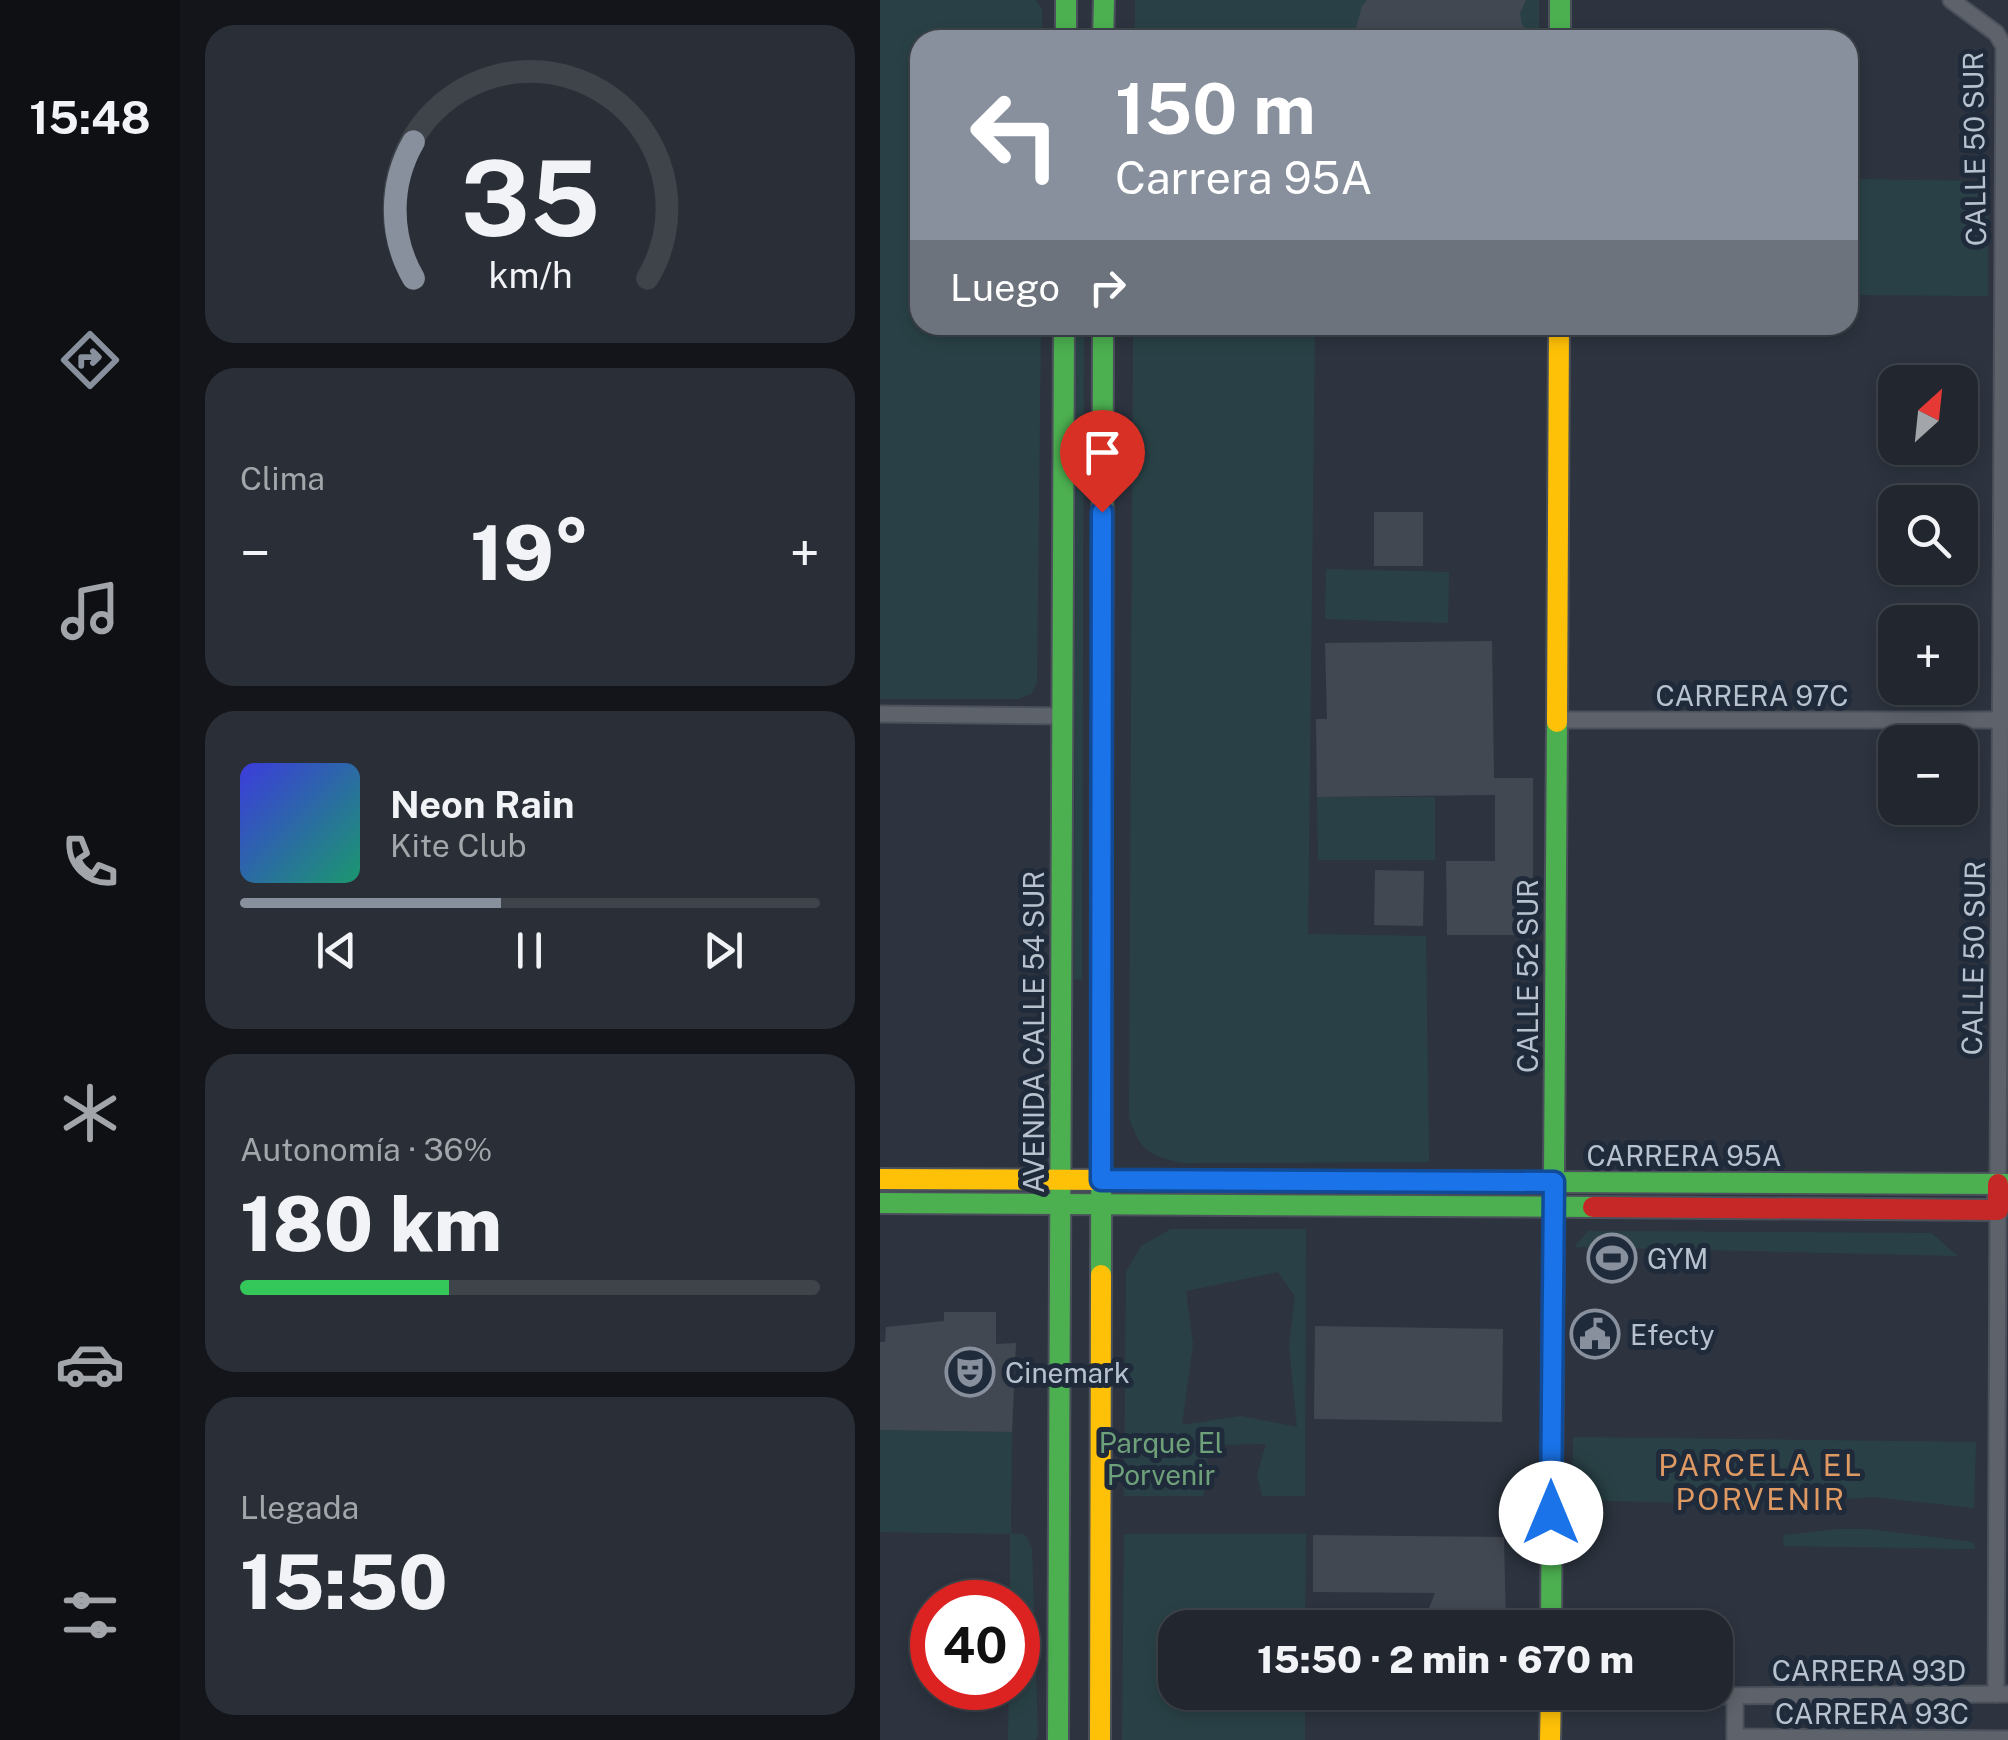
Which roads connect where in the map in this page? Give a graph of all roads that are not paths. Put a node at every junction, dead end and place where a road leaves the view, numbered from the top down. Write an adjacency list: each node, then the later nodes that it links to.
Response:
1 (1066, 0): 5 (street)
2 (1104, 0): 6 (street)
3 (1560, 0): 7 (street)
4 (1954, 2): 14 (street, CALLE 50 SUR)
5 (1066, 30)
6 (1104, 30)
7 (1560, 30)
8 (1064, 335): 12 (street, AVENIDA CALLE 54 SUR)
9 (1103, 335): 17 (street)
10 (1559, 335): 13 (street, CALLE 52 SUR)
11 (880, 714): 12 (street)
12 (1062, 716): 16 (street, AVENIDA CALLE 54 SUR)
13 (1556, 720): 14 (street, CARRERA 97C); 18 (street, CALLE 52 SUR)
14 (2005, 720): 19 (street, CALLE 50 SUR)
15 (880, 1178): 16 (street, CARRERA 95A)
16 (1060, 1179): 17 (street, CARRERA 95A); 21 (street, AVENIDA CALLE 54 SUR)
17 (1101, 1180): 18 (street, CARRERA 95A); 22 (street)
18 (1554, 1182): 19 (street, CARRERA 95A); 23 (street, CALLE 52 SUR)
19 (2003, 1184): 24 (street, CALLE 50 SUR)
20 (880, 1203): 21 (street, CARRERA 95A)
21 (1059, 1204): 22 (street, CARRERA 95A); 31 (street, AVENIDA CALLE 54 SUR)
22 (1101, 1204): 23 (street, CARRERA 95A); 32 (street)
23 (1554, 1207): 24 (street, CARRERA 95A); 25 (street, CALLE 52 SUR)
24 (1998, 1210): 26 (street, CALLE 50 SUR)
25 (1551, 1610)
26 (2002, 1694): 27 (street, CARRERA 93D)
27 (1735, 1696): 29 (street)
28 (1551, 1710): 33 (street)
29 (1735, 1738): 30 (street, CARRERA 93C)
30 (2008, 1739)
31 (1058, 1740)
32 (1100, 1740)
33 (1550, 1740)

